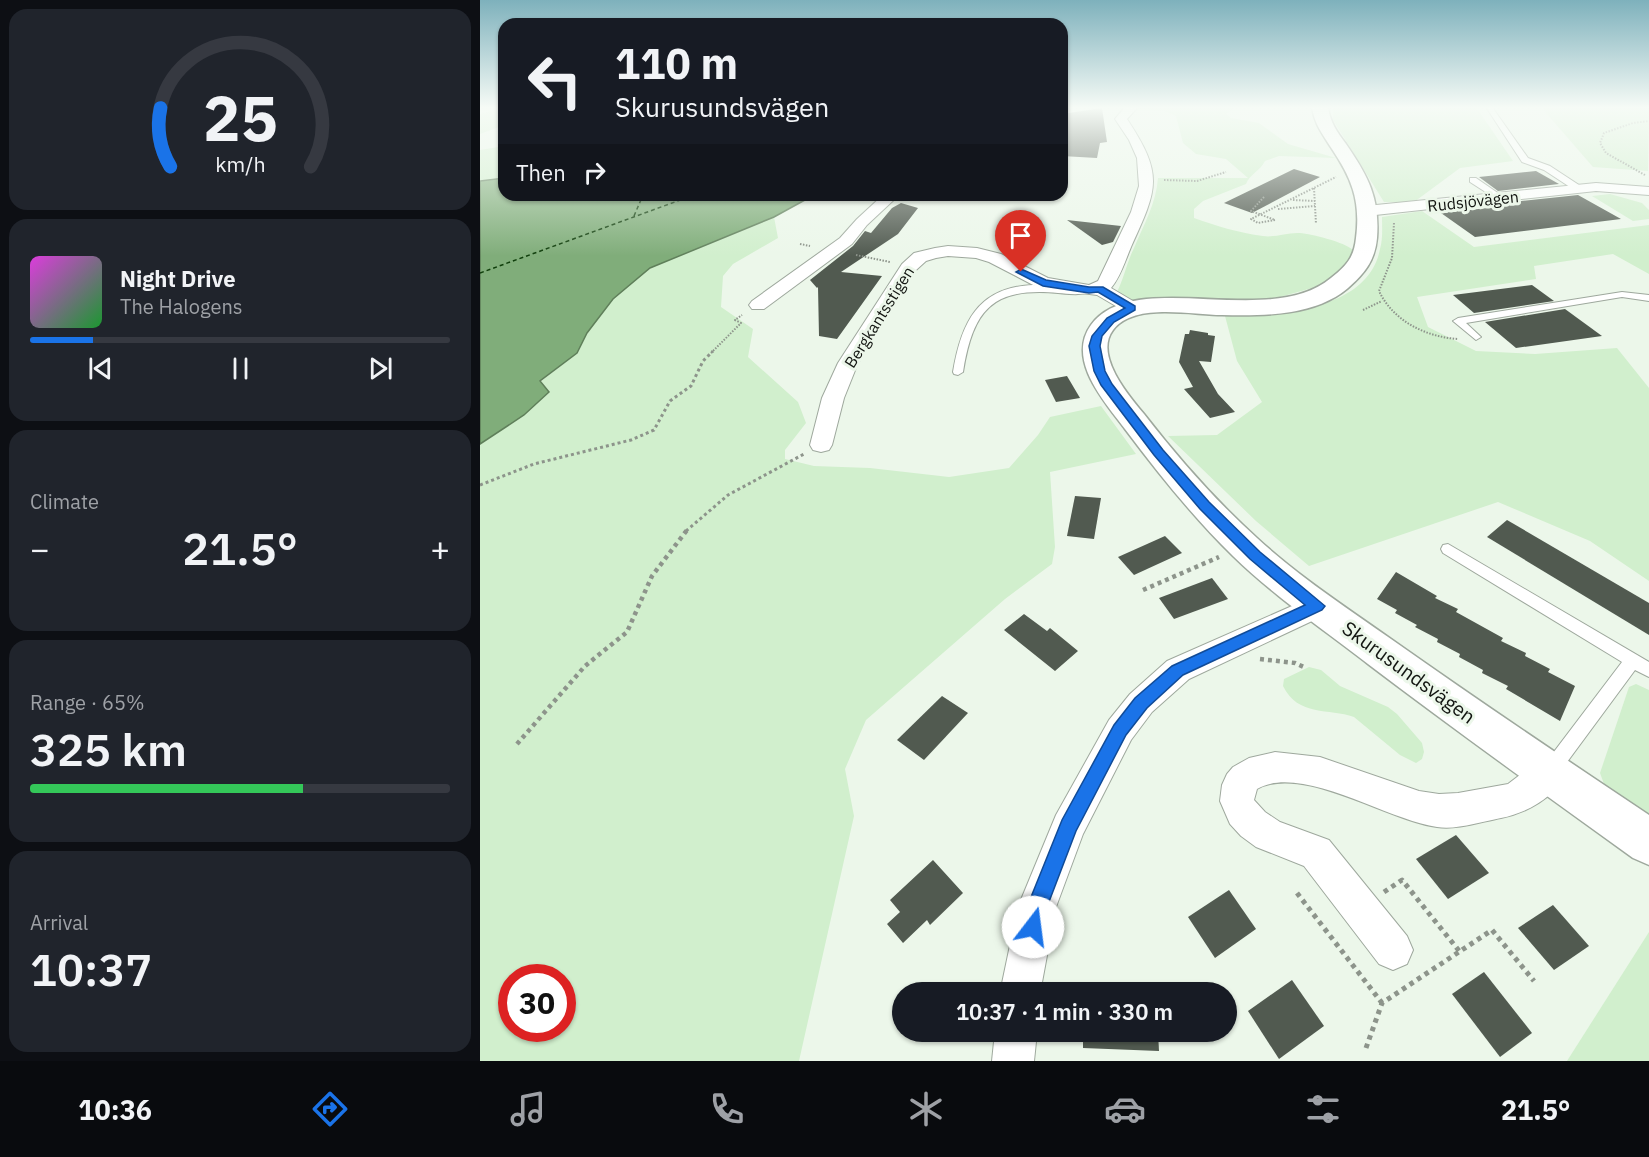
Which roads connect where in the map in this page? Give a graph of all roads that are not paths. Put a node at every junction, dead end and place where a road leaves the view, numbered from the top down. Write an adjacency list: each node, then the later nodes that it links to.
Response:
1 (1141, 157): 12 (street)
2 (1344, 157): 9 (street, Skurusundsvägen)
3 (1523, 157): 5 (lane, Rudsjövägen)
4 (1473, 180): 7 (lane)
5 (1579, 189): 6 (street, Rudsjövägen); 7 (street, Rudsjövägen)
6 (1649, 190)
7 (1501, 198): 9 (street, Rudsjövägen)
8 (885, 201): 14 (street)
9 (1380, 212): 15 (street, Skurusundsvägen)
10 (920, 257): 11 (street); 12 (street, Bergkantsstigen); 18 (street, Bergkantsstigen)
11 (894, 262)
12 (1094, 289): 15 (street, Bergkantsstigen); 17 (lane)
13 (1649, 298): 16 (lane)
14 (758, 305)
15 (1132, 308): 20 (street, Skurusundsvägen)
16 (1476, 337)
17 (958, 372)
18 (821, 445)
19 (1448, 549): 21 (lane)
20 (1317, 606): 23 (street, Skurusundsvägen); 26 (street)
21 (1633, 660): 22 (lane); 23 (lane)
22 (1649, 670)
23 (1549, 772): 24 (street, Skurusundsvägen); 25 (street)
24 (1649, 842)
25 (1393, 950)
26 (1022, 982)
27 (1015, 1042): 28 (street)
28 (1013, 1061)

